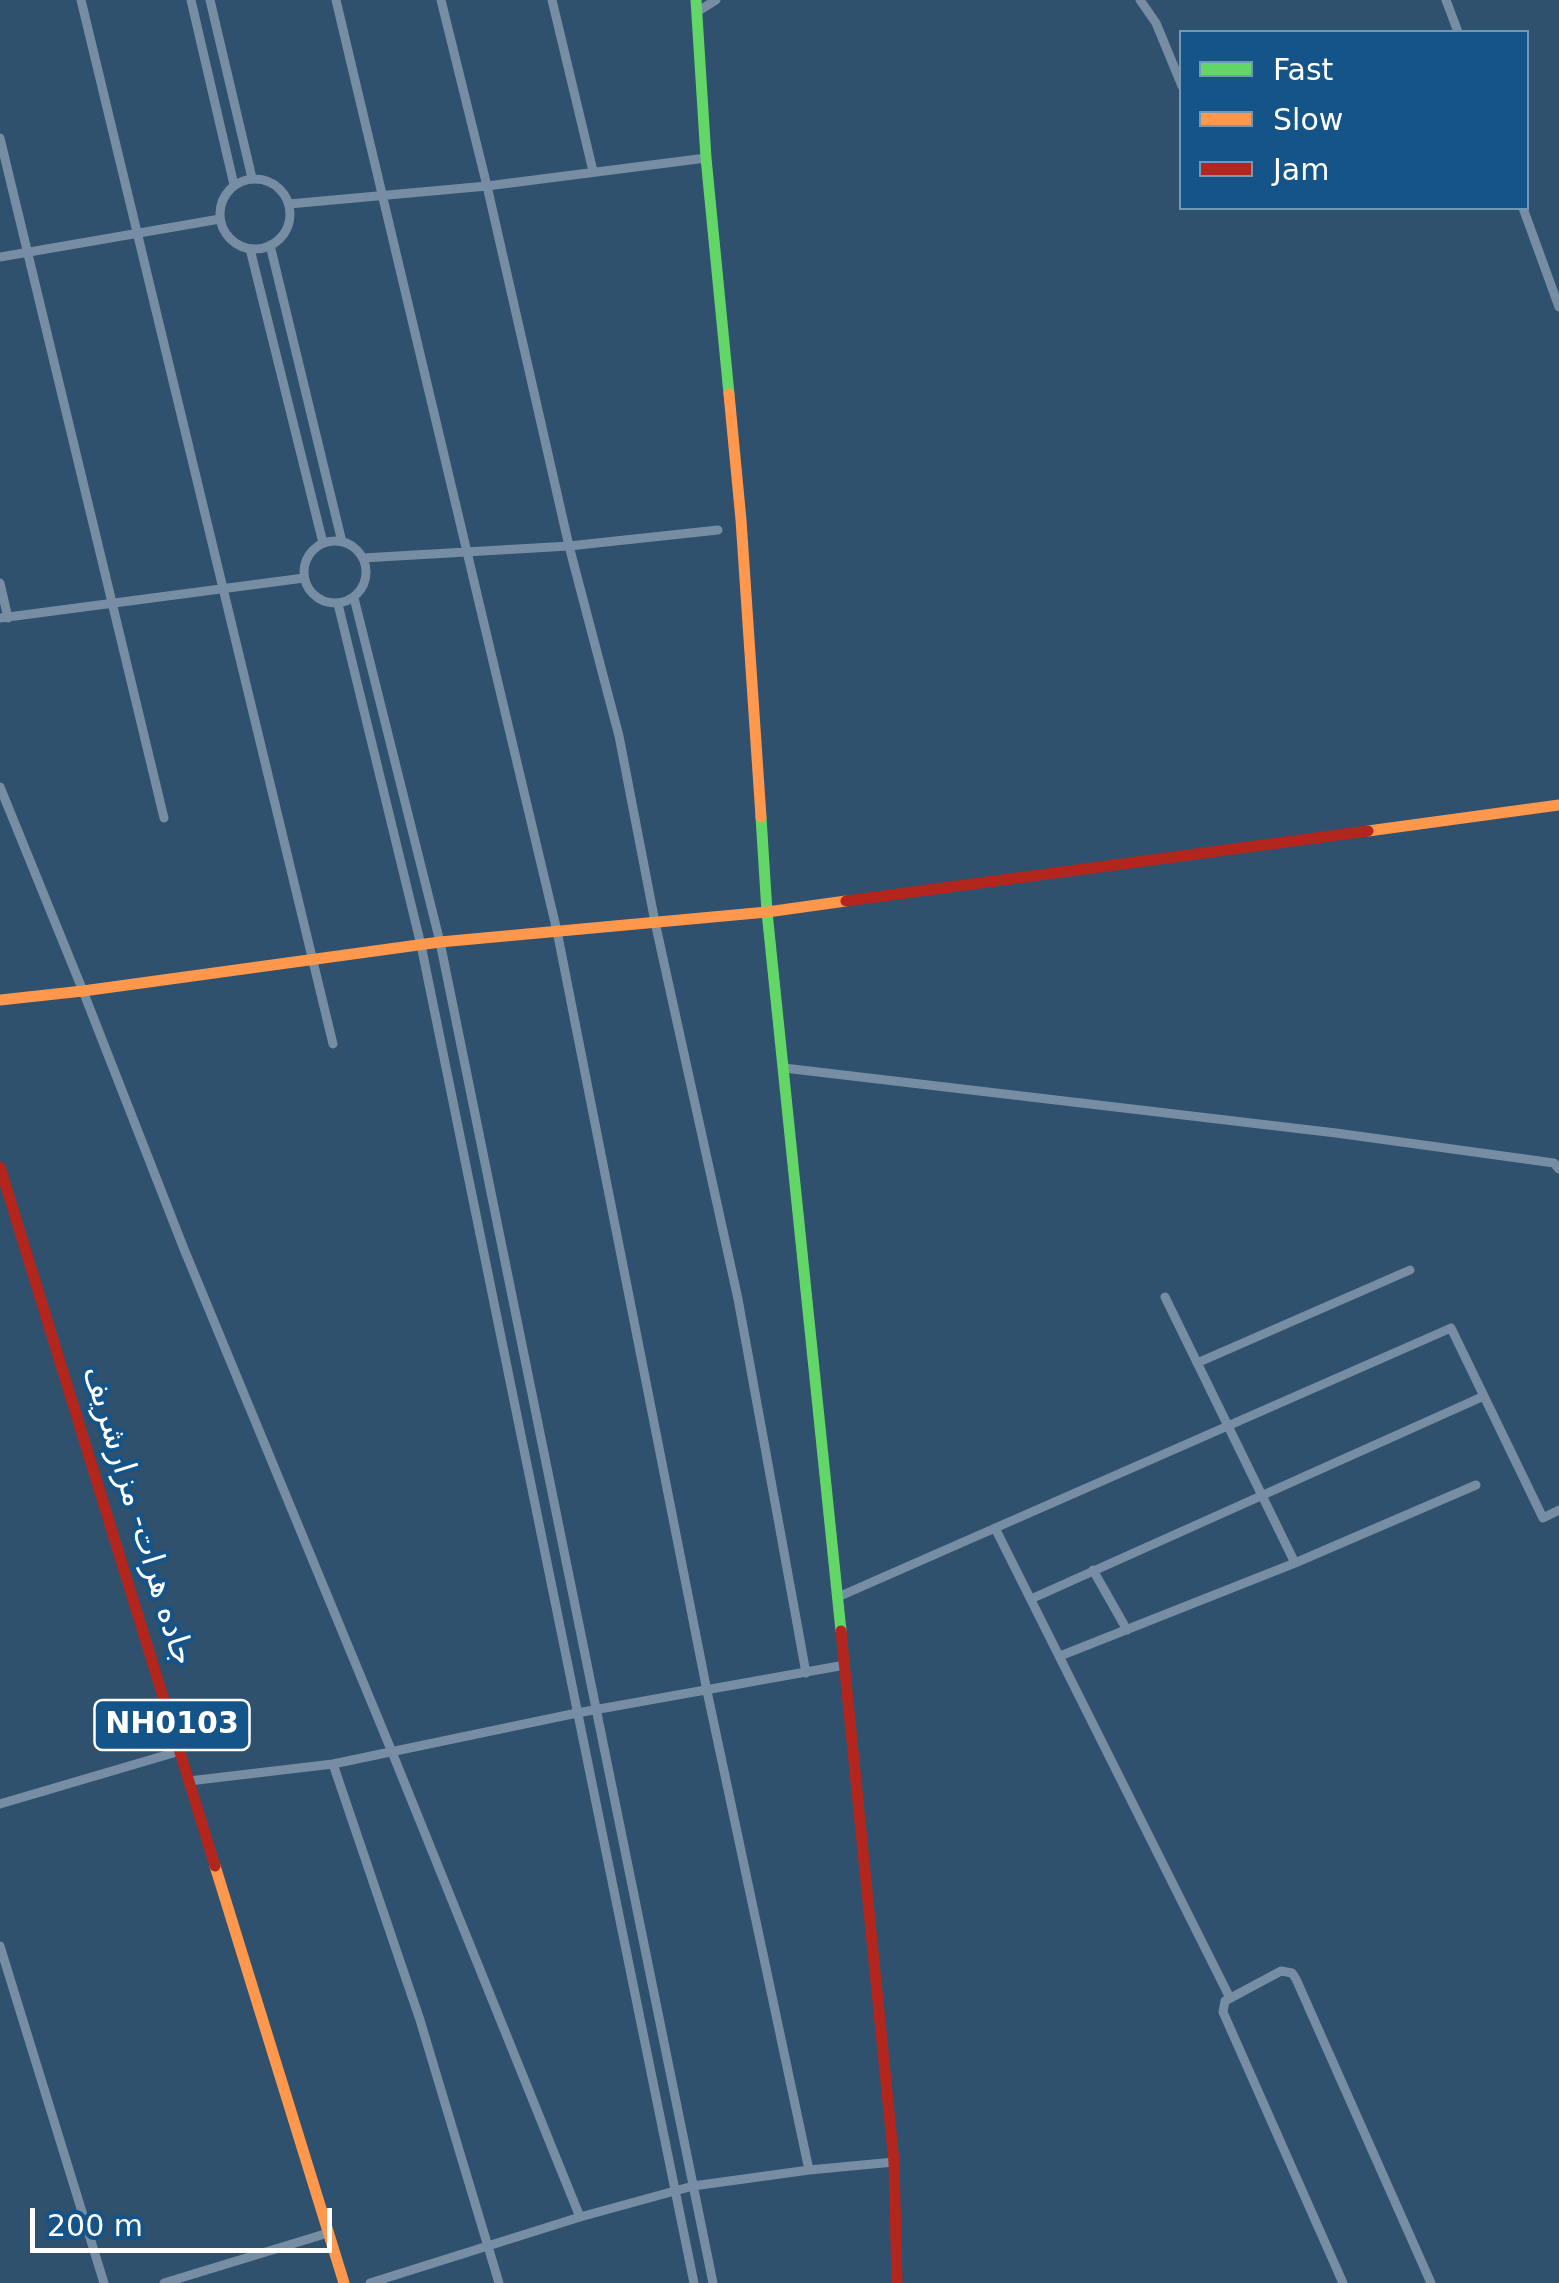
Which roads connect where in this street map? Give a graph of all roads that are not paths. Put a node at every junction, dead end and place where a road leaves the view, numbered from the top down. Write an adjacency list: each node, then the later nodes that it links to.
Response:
1 (81, 0): 23 (street)
2 (191, 0): 17 (street)
3 (210, 0): 16 (street)
4 (336, 0): 19 (street)
5 (442, 0): 18 (street)
6 (552, 0): 15 (street)
7 (716, 0): 10 (street)
8 (1140, 0): 12 (street)
9 (1446, 0): 11 (street)
10 (696, 6): 14 (main road)
11 (1457, 30)
12 (1179, 79)
13 (0, 138): 26 (street)
14 (706, 158): 15 (street); 45 (main road)
15 (592, 172): 18 (street)
16 (252, 178): 17 (street); 20 (street)
17 (234, 184): 22 (street)
18 (487, 186): 19 (street); 32 (street)
19 (383, 196): 20 (street); 33 (street)
20 (289, 204): 24 (street)
21 (1523, 210): 28 (street)
22 (220, 219): 23 (street); 25 (street)
23 (136, 234): 26 (street); 37 (street)
24 (270, 246): 25 (street); 30 (street)
25 (250, 249): 31 (street)
26 (28, 252): 27 (street); 39 (street)
27 (0, 256)
28 (1559, 307)
29 (718, 530): 32 (street)
30 (342, 542): 31 (street); 34 (street)
31 (323, 543): 35 (street)
32 (569, 546): 33 (street); 46 (street)
33 (468, 553): 34 (street); 47 (street)
34 (363, 558): 38 (street)
35 (304, 578): 37 (street); 40 (street)
36 (0, 583): 41 (street)
37 (223, 588): 39 (street); 50 (street)
38 (354, 598): 40 (street); 48 (street)
39 (110, 604): 41 (street); 44 (street)
40 (338, 604): 49 (street)
41 (4, 618)
42 (0, 787): 51 (street)
43 (1559, 805): 45 (main road)
44 (164, 818)
45 (768, 912): 46 (main road); 54 (main road)
46 (656, 922): 47 (main road); 73 (street)
47 (557, 932): 48 (main road); 74 (street)
48 (440, 942): 49 (main road); 75 (street)
49 (421, 946): 50 (main road); 76 (street)
50 (314, 958): 51 (main road); 53 (street)
51 (83, 991): 52 (main road); 78 (street)
52 (0, 1000)
53 (333, 1044)
54 (784, 1068): 56 (street); 68 (main road)
55 (0, 1166): 77 (main road, جاده هرات- مزارشریف / NH0103)
56 (1559, 1169)
57 (1410, 1270): 59 (street)
58 (1165, 1297): 59 (street)
59 (1197, 1363): 61 (street)
60 (1484, 1396): 61 (street); 63 (street); 64 (street)
61 (1227, 1426): 63 (street); 65 (street)
62 (1476, 1485): 66 (street)
63 (1262, 1496): 66 (street); 67 (street)
64 (1559, 1510)
65 (996, 1528): 68 (street); 69 (street)
66 (1295, 1562): 70 (street)
67 (1093, 1570): 69 (street); 70 (street)
68 (838, 1597): 72 (main road)
69 (1031, 1599): 71 (street)
70 (1127, 1630): 71 (street)
71 (1060, 1656): 83 (street)
72 (846, 1666): 73 (street); 84 (main road)
73 (806, 1672): 74 (street)
74 (707, 1690): 75 (street); 85 (street)
75 (598, 1710): 76 (street); 86 (street)
76 (577, 1713): 78 (street); 87 (street)
77 (180, 1751): 80 (main road, جاده هرات- مزارشریف / NH0103); 81 (street)
78 (392, 1752): 79 (street); 88 (street)
79 (334, 1764): 80 (street); 90 (street)
80 (189, 1781): 89 (main road, جاده هرات- مزارشریف / NH0103)
81 (0, 1804)
82 (0, 1946): 91 (street)
83 (1230, 1998): 99 (street); 100 (street)
84 (894, 2162): 85 (street); 98 (main road)
85 (808, 2170): 86 (street)
86 (693, 2186): 87 (street); 97 (street)
87 (676, 2191): 88 (street); 96 (street)
88 (580, 2218): 90 (street)
89 (328, 2233): 92 (street); 93 (main road, جاده هرات- مزارشریف / NH0103)
90 (488, 2246): 94 (street); 95 (street)
91 (104, 2283)
92 (164, 2283)
93 (344, 2283)
94 (370, 2283)
95 (500, 2283)
96 (694, 2283)
97 (713, 2283)
98 (897, 2283)
99 (1344, 2283)
100 (1431, 2283)

